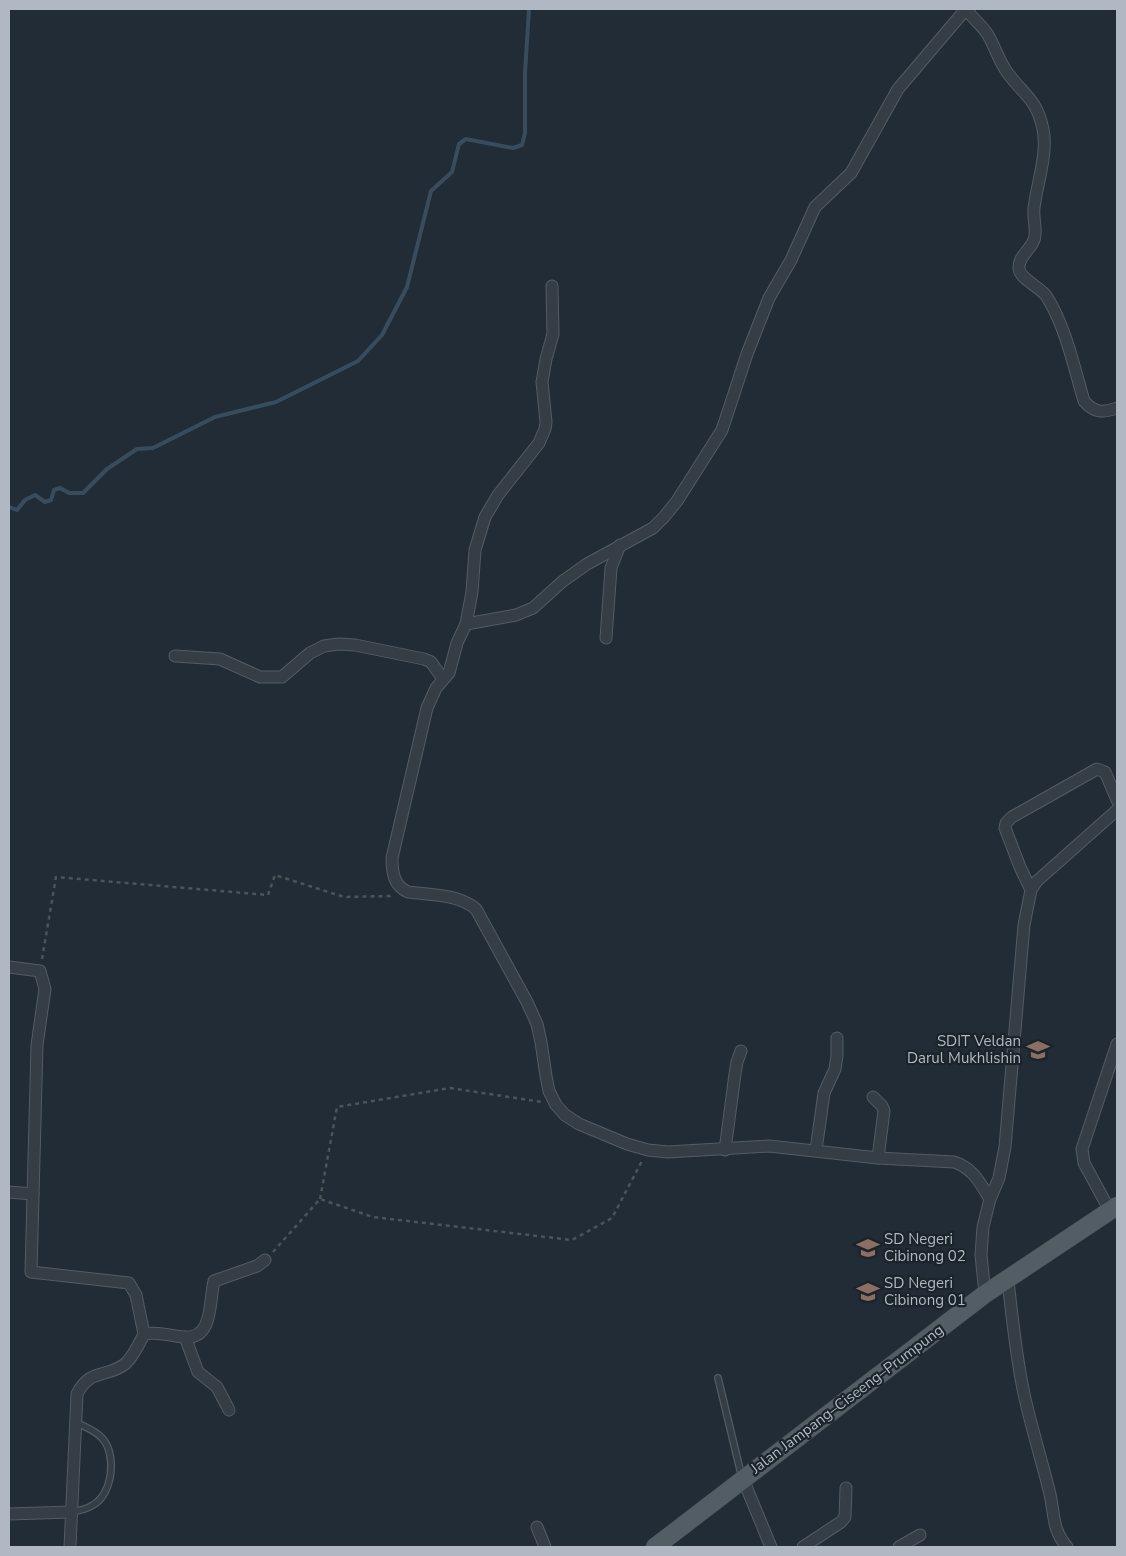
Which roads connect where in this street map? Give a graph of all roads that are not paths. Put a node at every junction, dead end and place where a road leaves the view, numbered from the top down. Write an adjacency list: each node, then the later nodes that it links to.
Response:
1 (966, 9): 3 (street); 4 (street)
2 (552, 286): 5 (street)
3 (1117, 408)
4 (620, 545): 5 (street); 6 (street)
5 (466, 624): 8 (street)
6 (606, 638)
7 (175, 656): 8 (street)
8 (443, 679): 17 (street)
9 (1117, 800): 11 (street)
10 (1117, 810): 11 (street)
11 (1031, 890): 22 (street)
12 (9, 967): 21 (street)
13 (837, 1038): 18 (street)
14 (1117, 1044): 23 (street)
15 (741, 1052): 17 (street)
16 (873, 1097): 19 (street)
17 (725, 1150): 18 (street)
18 (816, 1150): 19 (street)
19 (878, 1158): 22 (street)
20 (9, 1192): 21 (street)
21 (33, 1194): 27 (street)
22 (990, 1199): 26 (street)
23 (1114, 1209): 25 (main road, Jalan Jampang–Ciseeng–Prumpung)
24 (265, 1260): 28 (street)
25 (1008, 1280): 26 (main road, Jalan Jampang–Ciseeng–Prumpung); 44 (street)
26 (985, 1294): 32 (main road, Jalan Jampang–Ciseeng–Prumpung)
27 (144, 1334): 28 (street); 31 (street)
28 (185, 1338): 30 (street)
29 (718, 1378): 32 (lane)
30 (228, 1410)
31 (75, 1422): 34 (street); 34 (lane)
32 (743, 1479): 40 (main road, Jalan Jampang–Ciseeng–Prumpung); 41 (street)
33 (846, 1488): 42 (street)
34 (71, 1512): 35 (street); 38 (street)
35 (9, 1514)
36 (537, 1527): 39 (street)
37 (920, 1534): 43 (street)
38 (70, 1547)
39 (545, 1547)
40 (655, 1547)
41 (772, 1547)
42 (803, 1547)
43 (899, 1547)
44 (1067, 1547)

